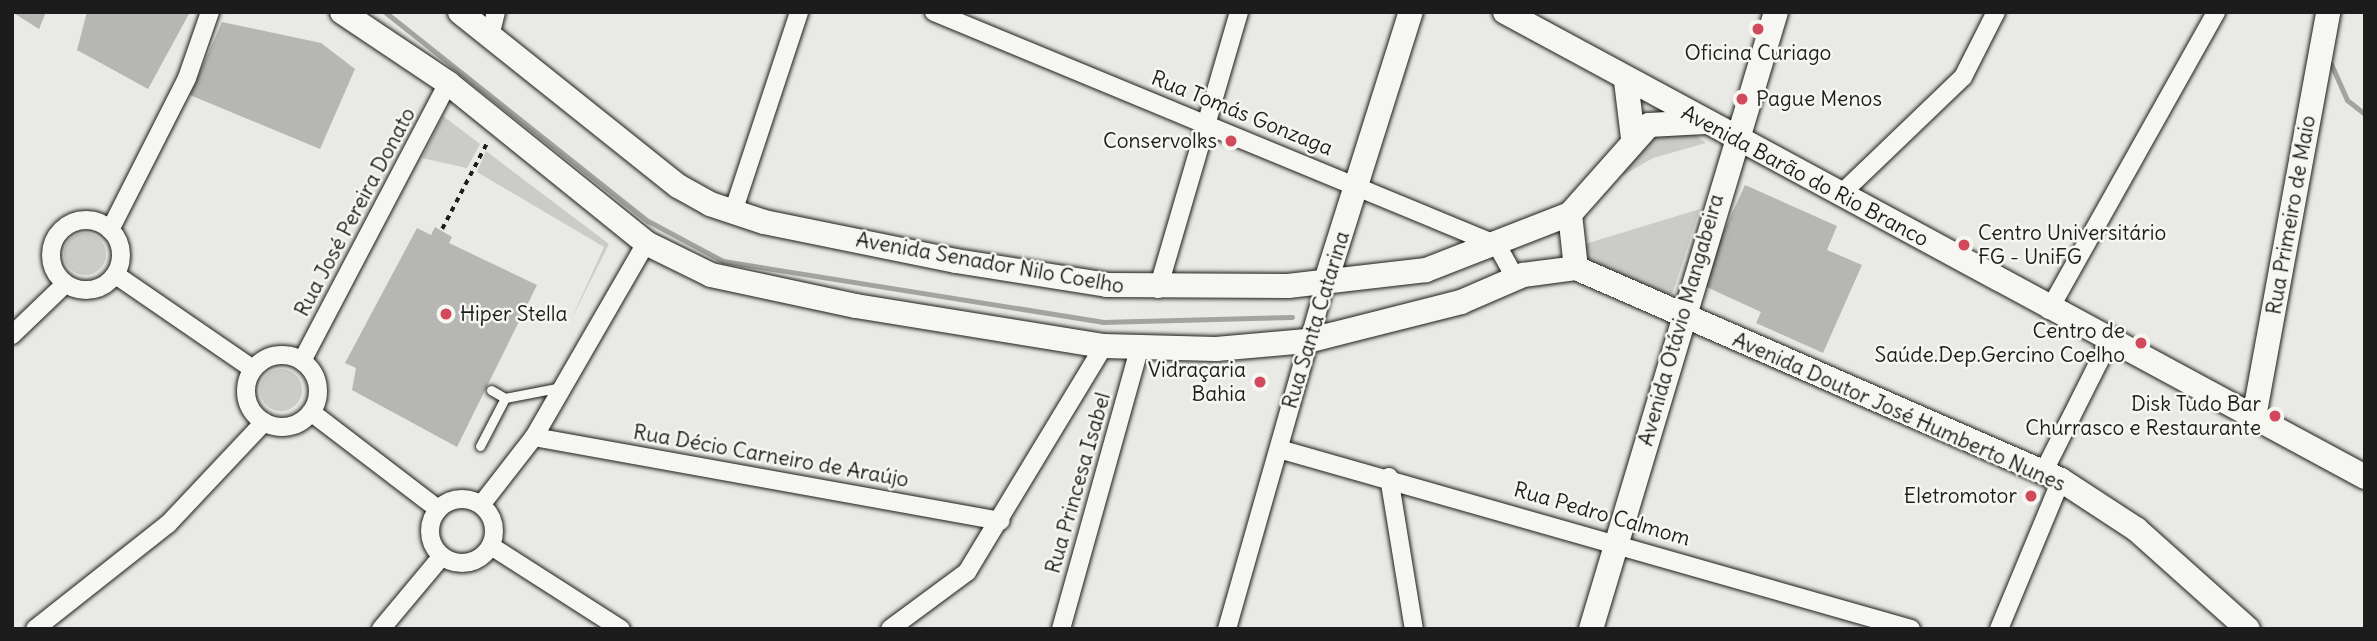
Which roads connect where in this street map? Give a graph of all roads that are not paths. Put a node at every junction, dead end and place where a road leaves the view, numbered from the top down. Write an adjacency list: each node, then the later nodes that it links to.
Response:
1 (210, 12): 24 (street)
2 (342, 12): 15 (main road)
3 (460, 12): 13 (main road, Avenida Senador Nilo Coelho)
4 (799, 12): 22 (street)
5 (934, 12): 17 (street, Rua Tomás Gonzaga)
6 (1240, 12): 17 (street)
7 (1411, 12): 20 (main road, Rua Santa Catarina)
8 (1505, 12): 14 (main road, Avenida Barão do Rio Branco)
9 (1776, 12): 18 (main road, Avenida Otávio Mangabeira)
10 (1996, 12): 21 (street)
11 (2216, 12): 33 (street)
12 (2328, 12): 46 (main road, Rua Primeiro de Maio)
13 (493, 24): 22 (main road, Avenida Senador Nilo Coelho)
14 (1626, 81): 16 (main road, Avenida Barão do Rio Branco); 19 (main road)
15 (448, 83): 25 (main road); 40 (street, Rua José Pereira Donato)
16 (1705, 122): 18 (main road, Avenida Barão do Rio Branco); 19 (main road, Avenida Senador Nilo Coelho)
17 (1209, 125): 20 (street, Rua Tomás Gonzaga); 32 (street)
18 (1735, 134): 21 (main road, Avenida Barão do Rio Branco); 34 (main road, Avenida Otávio Mangabeira)
19 (1633, 138): 23 (main road, Avenida Senador Nilo Coelho)
20 (1357, 185): 26 (street, Rua Tomás Gonzaga); 31 (main road, Rua Santa Catarina)
21 (1841, 194): 33 (main road, Avenida Barão do Rio Branco)
22 (733, 212): 32 (main road, Avenida Senador Nilo Coelho)
23 (1570, 214): 26 (main road, Avenida Senador Nilo Coelho); 27 (main road)
24 (110, 230): 28 (street); 30 (street)
25 (646, 243): 38 (main road); 42 (street)
26 (1497, 245): 29 (street); 31 (main road, Avenida Senador Nilo Coelho)
27 (1576, 268): 29 (main road); 34 (main road, Avenida Doutor José Humberto Nunes)
28 (116, 275): 30 (street); 41 (street)
29 (1515, 278): 36 (main road)
30 (65, 284): 35 (street)
31 (1325, 284): 32 (main road, Avenida Senador Nilo Coelho); 36 (street, Rua Santa Catarina)
32 (1158, 289)
33 (2049, 310): 37 (main road, Avenida Barão do Rio Branco)
34 (1681, 314): 51 (main road, Avenida Doutor José Humberto Nunes); 57 (main road, Avenida Otávio Mangabeira)
35 (12, 335)
36 (1307, 341): 39 (main road); 50 (street, Rua Santa Catarina)
37 (2108, 344): 46 (main road, Avenida Barão do Rio Branco); 51 (street)
38 (1104, 346): 39 (main road); 56 (street)
39 (1139, 349): 64 (street, Rua Princesa Isabel)
40 (302, 361): 41 (street); 45 (street)
41 (253, 369): 47 (street)
42 (563, 387): 44 (lane); 48 (street)
43 (491, 390): 44 (lane)
44 (505, 398): 49 (lane)
45 (311, 412): 47 (street); 55 (street)
46 (2254, 417): 53 (main road, Avenida Barão do Rio Branco)
47 (264, 422): 60 (street)
48 (534, 437): 54 (street); 56 (street, Rua Décio Carneiro de Araújo)
49 (480, 446)
50 (1279, 449): 52 (street, Rua Pedro Calmom); 65 (street, Rua Santa Catarina)
51 (2052, 475): 69 (street); 70 (main road, Avenida Doutor José Humberto Nunes)
52 (1389, 477): 57 (street, Rua Pedro Calmom); 66 (street)
53 (2365, 477)
54 (481, 505): 55 (street); 58 (street)
55 (438, 509): 59 (street)
56 (1001, 521): 63 (street)
57 (1619, 541): 67 (main road, Avenida Otávio Mangabeira); 68 (street, Rua Pedro Calmom)
58 (491, 546): 59 (street); 62 (street)
59 (442, 556): 61 (street)
60 (35, 629)
61 (381, 629)
62 (621, 629)
63 (890, 629)
64 (1061, 629)
65 (1227, 629)
66 (1414, 629)
67 (1591, 629)
68 (1911, 629)
69 (1999, 629)
70 (2248, 629)

